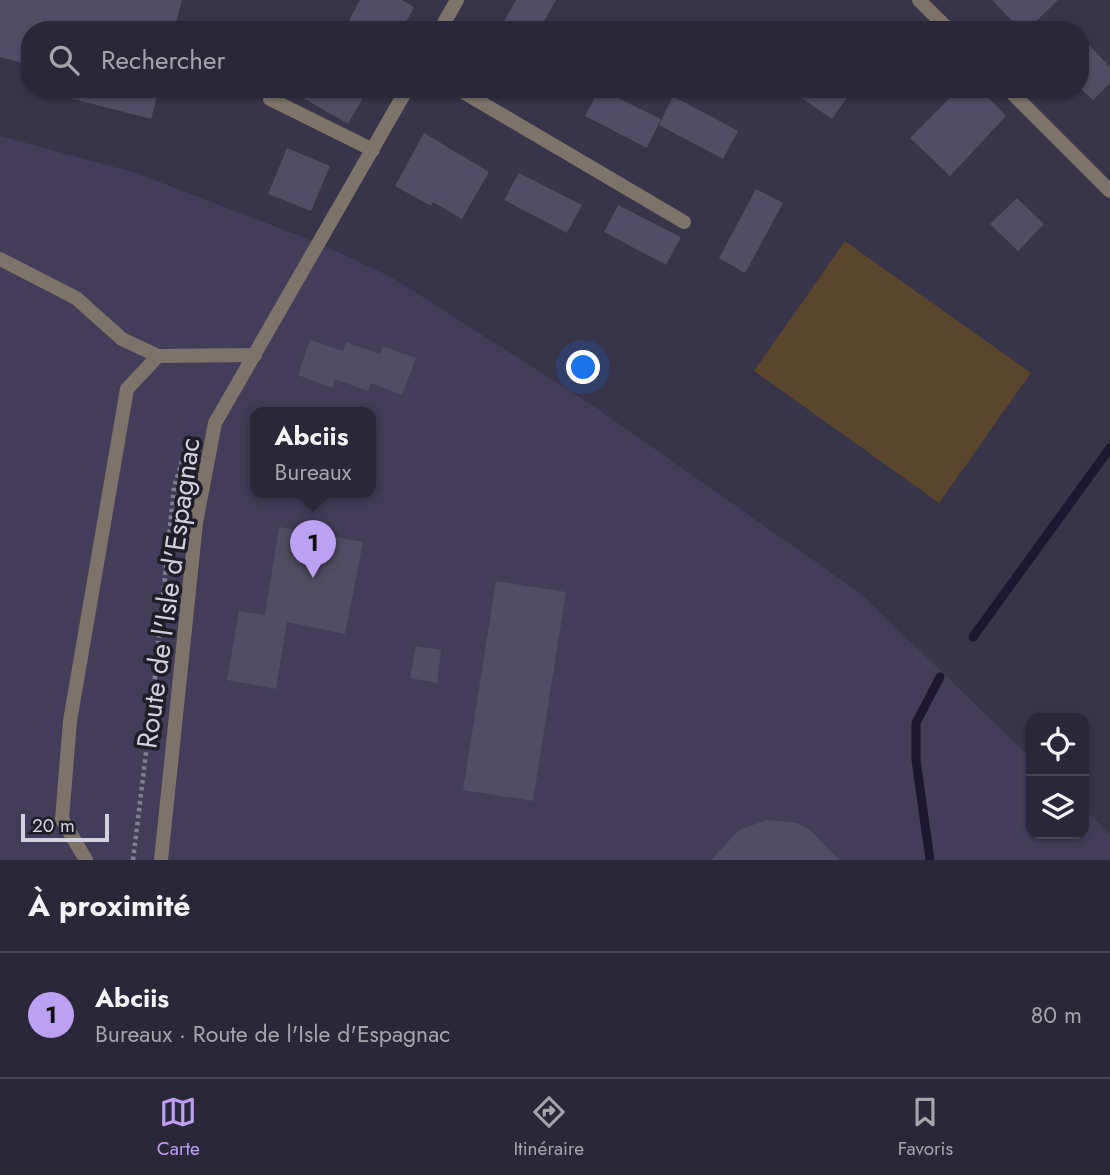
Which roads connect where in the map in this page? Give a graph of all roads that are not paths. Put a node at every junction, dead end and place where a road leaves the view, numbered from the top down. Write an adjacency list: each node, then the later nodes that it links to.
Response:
1 (457, 0): 3 (street)
2 (919, 0): 4 (street)
3 (445, 21)
4 (940, 21)
5 (402, 98): 9 (street, Route de l'Isle d'Espagnac)
6 (473, 98): 11 (street)
7 (1018, 98): 10 (street)
8 (270, 99): 9 (street)
9 (373, 150): 14 (street, Route de l'Isle d'Espagnac)
10 (1110, 191)
11 (684, 222)
12 (0, 259): 13 (street)
13 (158, 355): 14 (street); 15 (street)
14 (255, 355): 16 (street, Route de l'Isle d'Espagnac)
15 (86, 860)
16 (161, 860)

